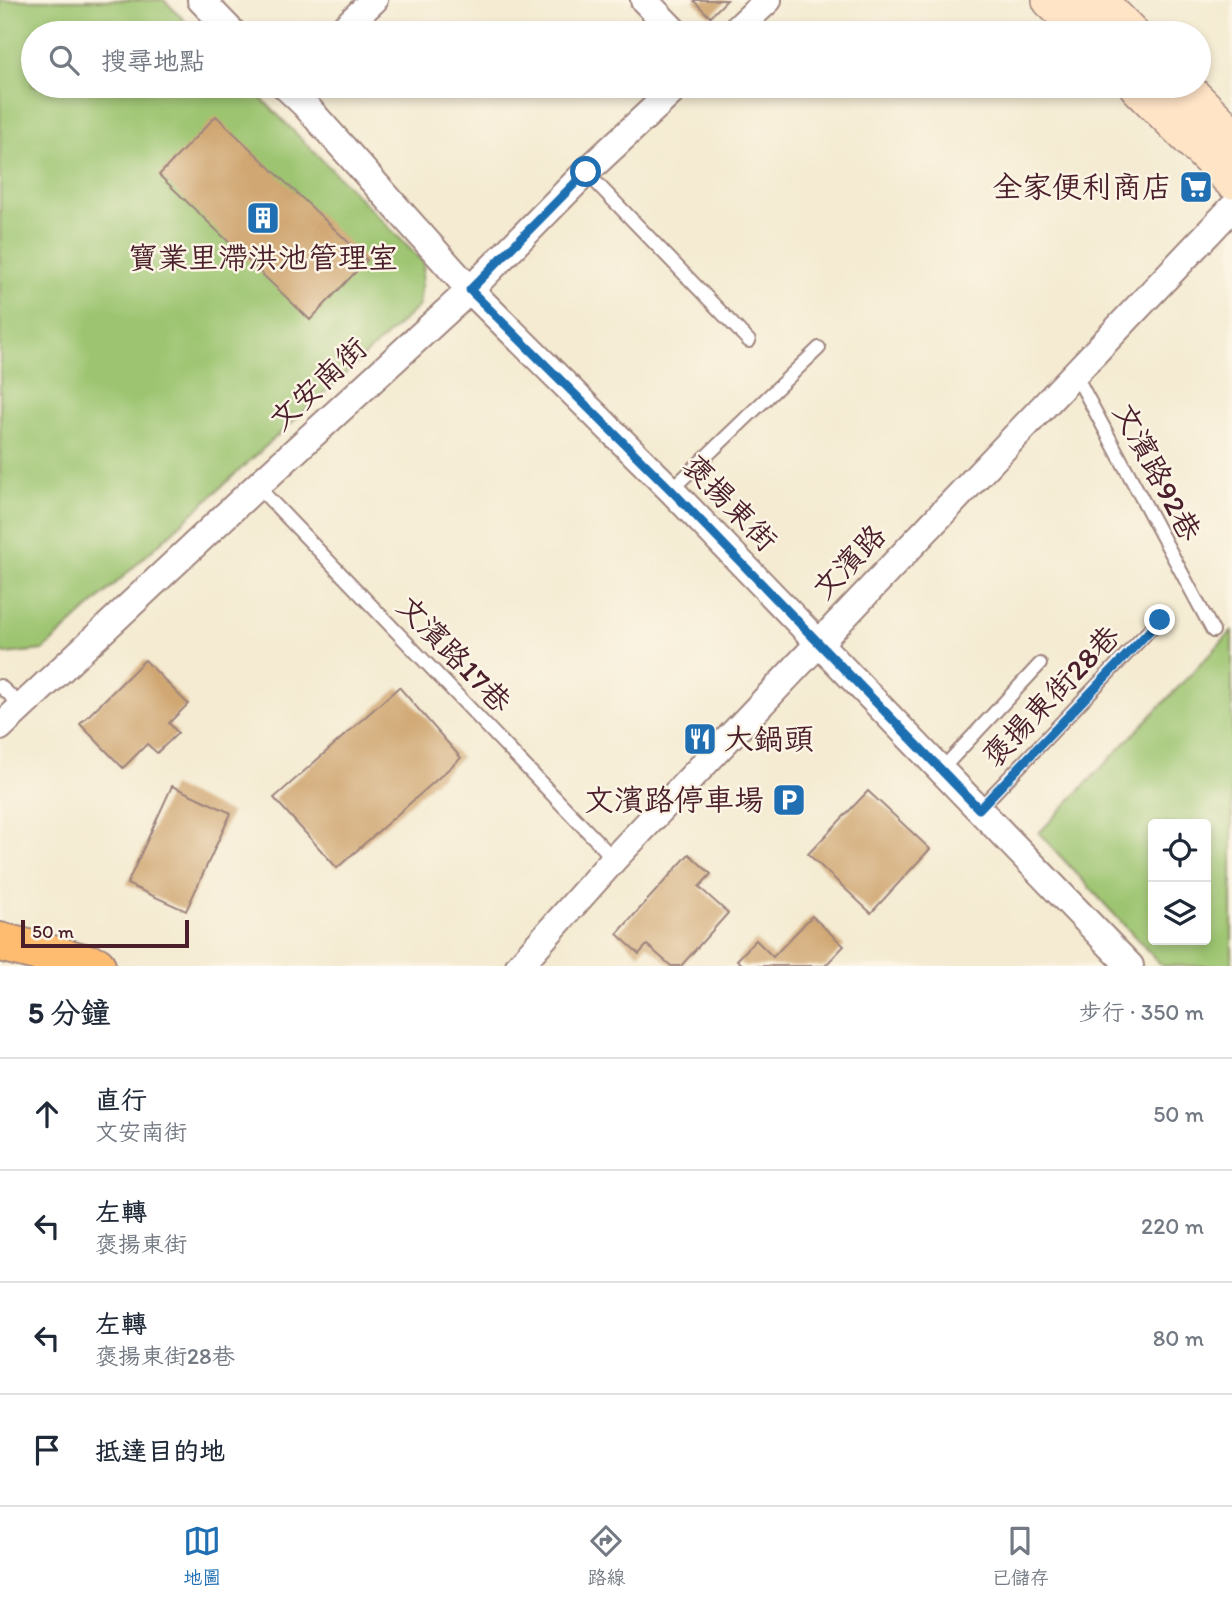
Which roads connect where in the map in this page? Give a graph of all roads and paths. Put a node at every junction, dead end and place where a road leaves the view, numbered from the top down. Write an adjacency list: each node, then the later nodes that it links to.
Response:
1 (201, 0): 7 (street)
2 (374, 0): 8 (street)
3 (644, 0): 9 (street)
4 (768, 0): 10 (street)
5 (1051, 0): 6 (street)
6 (1106, 15)
7 (221, 21)
8 (352, 21)
9 (664, 21)
10 (746, 21)
11 (298, 98): 19 (street, 褒揚東街)
12 (665, 98): 16 (street, 文安南街)
13 (1150, 98): 17 (street)
14 (1194, 98): 15 (street)
15 (1232, 136)
16 (586, 172): 19 (street, 文安南街); 20 (lane)
17 (1232, 180)
18 (1232, 208): 22 (street, 文濱路)
19 (470, 290): 23 (street, 文安南街); 24 (street, 褒揚東街)
20 (749, 341)
21 (819, 348): 24 (lane)
22 (1074, 374): 26 (lane, 文濱路92巷); 27 (street, 文濱路)
23 (257, 486): 30 (street, 文安南街); 34 (lane, 文濱路17巷)
24 (671, 490): 27 (street, 褒揚東街)
25 (1160, 620): 33 (lane, 褒揚東街28巷)
26 (1213, 631)
27 (819, 642): 32 (street, 褒揚東街); 34 (street, 文濱路)
28 (1040, 664): 32 (lane)
29 (0, 686): 30 (lane)
30 (22, 706): 31 (street, 文安南街)
31 (0, 727)
32 (941, 770): 33 (street, 褒揚東街)
33 (979, 809): 38 (street, 褒揚東街)
34 (614, 859): 37 (street, 文濱路)
35 (0, 942): 36 (main road)
36 (96, 966)
37 (519, 966)
38 (1130, 966)

